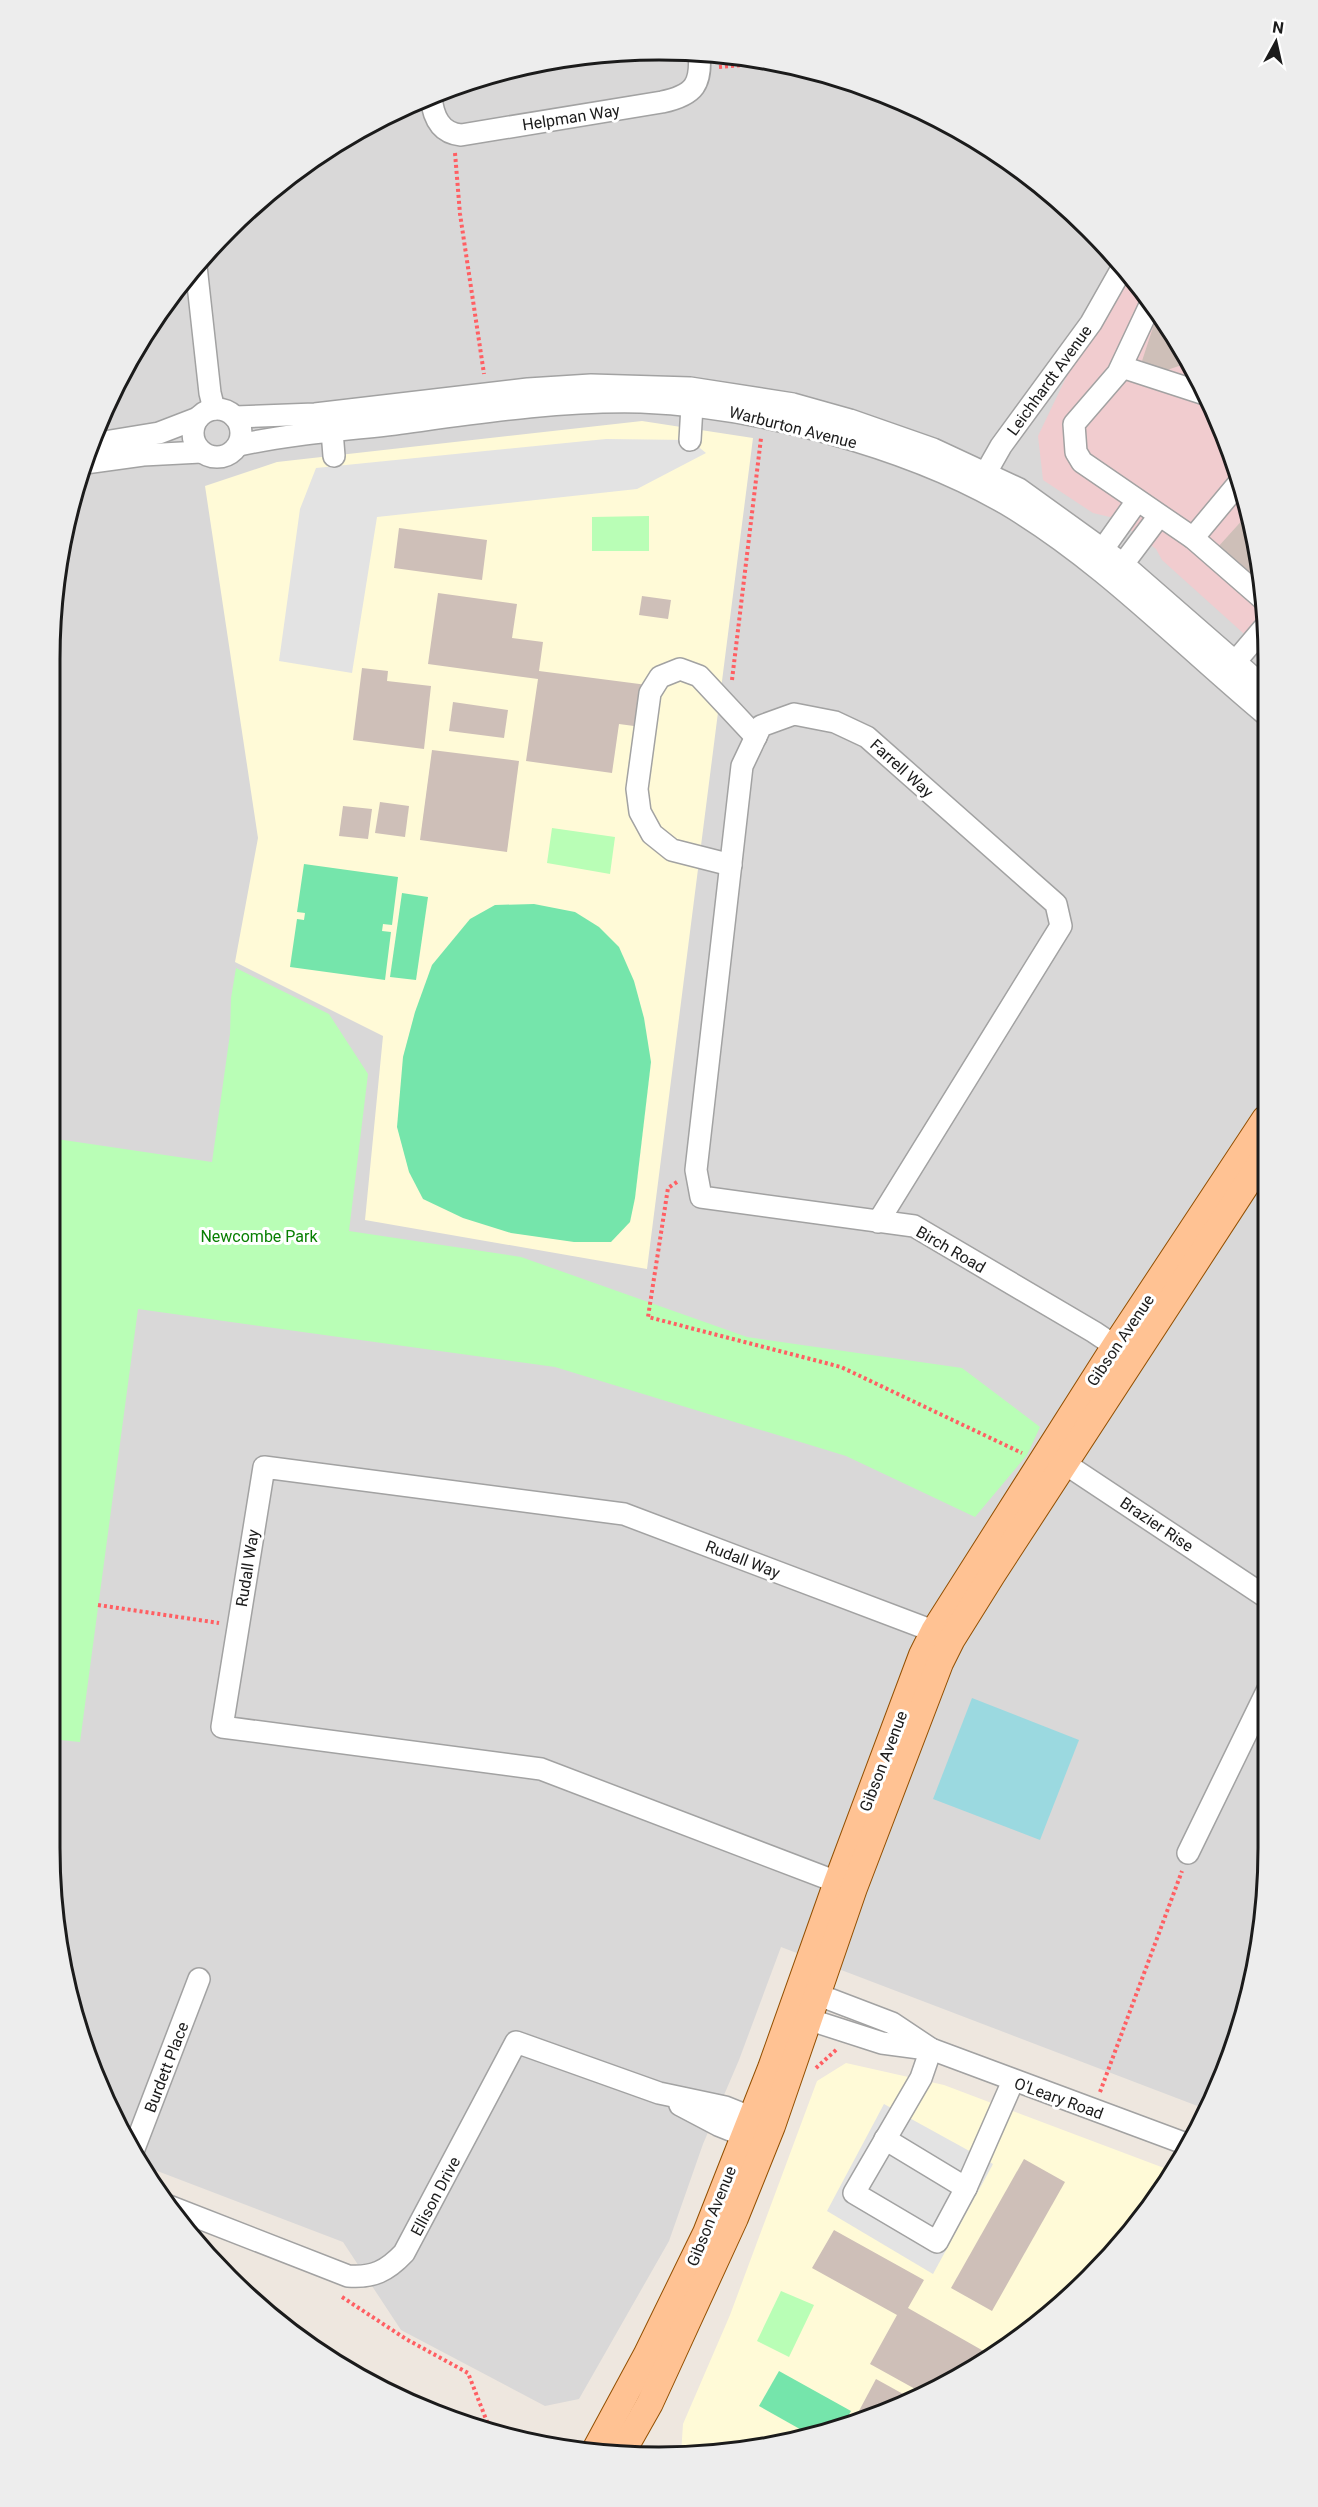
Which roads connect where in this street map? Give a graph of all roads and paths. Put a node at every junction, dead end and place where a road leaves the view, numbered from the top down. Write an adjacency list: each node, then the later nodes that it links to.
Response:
1 (700, 61): 3 (street, Helpman Way)
2 (432, 105): 3 (street)
3 (453, 134): 8 (path)
4 (1118, 275): 21 (street, Leichhardt Avenue)
5 (197, 278): 11 (street)
6 (1147, 312): 7 (street)
7 (1122, 367): 9 (street); 23 (street)
8 (485, 379)
9 (1194, 390)
10 (692, 406): 13 (street, Warburton Avenue); 14 (street, Warburton Avenue); 15 (street)
11 (206, 414): 12 (street); 16 (street); 18 (street)
12 (235, 417): 17 (street); 21 (street, Warburton Avenue)
13 (766, 418): 21 (street, Warburton Avenue); 32 (path)
14 (332, 431): 17 (street, Warburton Avenue); 19 (street)
15 (690, 440)
16 (101, 442)
17 (239, 444): 18 (street)
18 (201, 452): 20 (street)
19 (334, 456)
20 (94, 462)
21 (981, 481): 26 (street, Warburton Avenue); 33 (street, Warburton Avenue)
22 (1233, 489): 25 (street)
23 (1137, 501): 24 (street); 26 (street)
24 (1159, 516): 25 (street); 27 (street)
25 (1193, 538): 28 (street)
26 (1103, 549): 27 (street, Warburton Avenue)
27 (1123, 564): 30 (street, Warburton Avenue)
28 (1254, 591)
29 (1257, 635): 30 (street)
30 (1234, 662): 31 (street, Warburton Avenue)
31 (1258, 682)
32 (728, 708): 34 (street); 35 (street)
33 (1258, 708)
34 (756, 736): 35 (street, Farrell Way); 39 (street, Farrell Way)
35 (731, 865): 38 (street, Farrell Way)
36 (1258, 1131): 40 (main road, Gibson Avenue)
37 (1258, 1166): 40 (main road, Gibson Avenue)
38 (696, 1170): 39 (street, Birch Road); 41 (path)
39 (878, 1221): 40 (street, Birch Road)
40 (1125, 1352): 41 (main road, Gibson Avenue)
41 (1047, 1457): 42 (street, Brazier Rise); 45 (main road, Gibson Avenue)
42 (1258, 1592)
43 (99, 1605): 44 (path)
44 (238, 1626): 45 (street, Rudall Way); 48 (street, Rudall Way)
45 (943, 1635): 48 (main road, Gibson Avenue)
46 (1258, 1709): 47 (street)
47 (1188, 1853): 54 (path)
48 (846, 1885): 50 (main road, Gibson Avenue)
49 (199, 1979): 57 (street, Burdett Place)
50 (809, 1991): 51 (main road, Gibson Avenue); 52 (street, O'Leary Road)
51 (800, 2017): 52 (street, O'Leary Road); 55 (main road, Gibson Avenue)
52 (930, 2049): 53 (street, O'Leary Road); 56 (street)
53 (1013, 2081): 54 (street, O'Leary Road); 59 (street)
54 (1094, 2110): 58 (street, O'Leary Road)
55 (758, 2131): 60 (street, Ellison Drive); 63 (main road, Gibson Avenue); 64 (main road, Gibson Avenue)
56 (885, 2139): 59 (street); 59 (street)
57 (137, 2142)
58 (1181, 2142)
59 (966, 2188)
60 (183, 2212)
61 (340, 2296): 62 (path)
62 (487, 2422)
63 (613, 2445)
64 (613, 2445)

